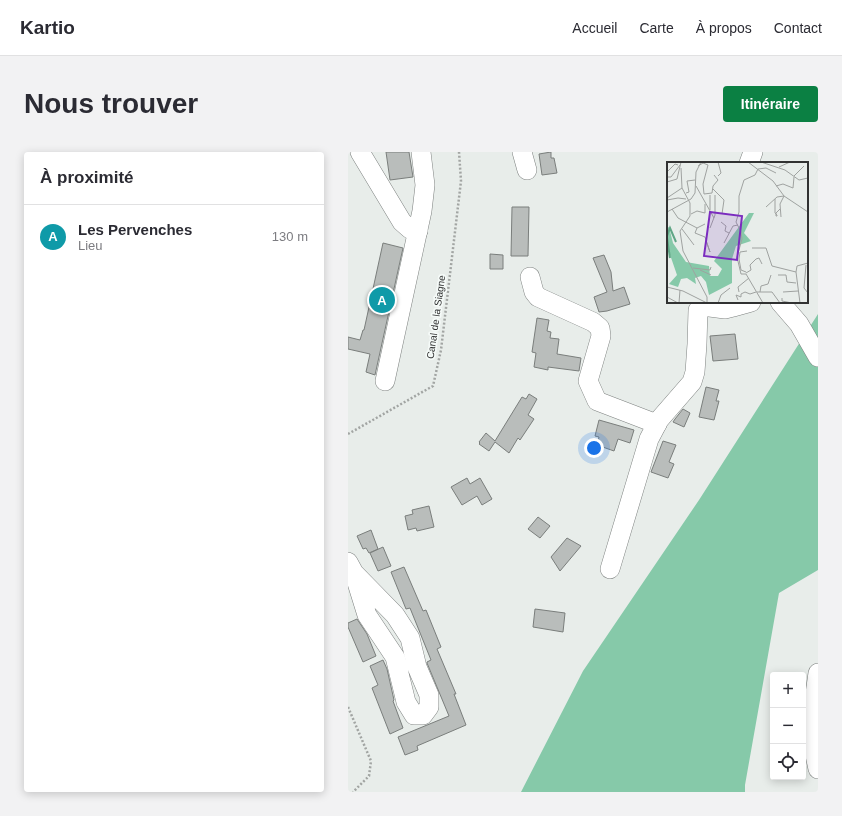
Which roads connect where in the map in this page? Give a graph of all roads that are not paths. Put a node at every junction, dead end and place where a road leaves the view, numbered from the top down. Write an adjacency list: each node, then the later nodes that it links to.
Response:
1 (360, 152): 5 (street)
2 (421, 152): 5 (street)
3 (753, 152): 4 (street)
4 (749, 162)
5 (418, 231): 10 (street)
6 (530, 277): 11 (street)
7 (747, 303): 11 (street)
8 (781, 303): 9 (street)
9 (818, 357)
10 (385, 381)
11 (657, 424): 13 (street)
12 (351, 567): 12 (street)
13 (610, 569)
14 (818, 673): 15 (street)
15 (818, 768)

